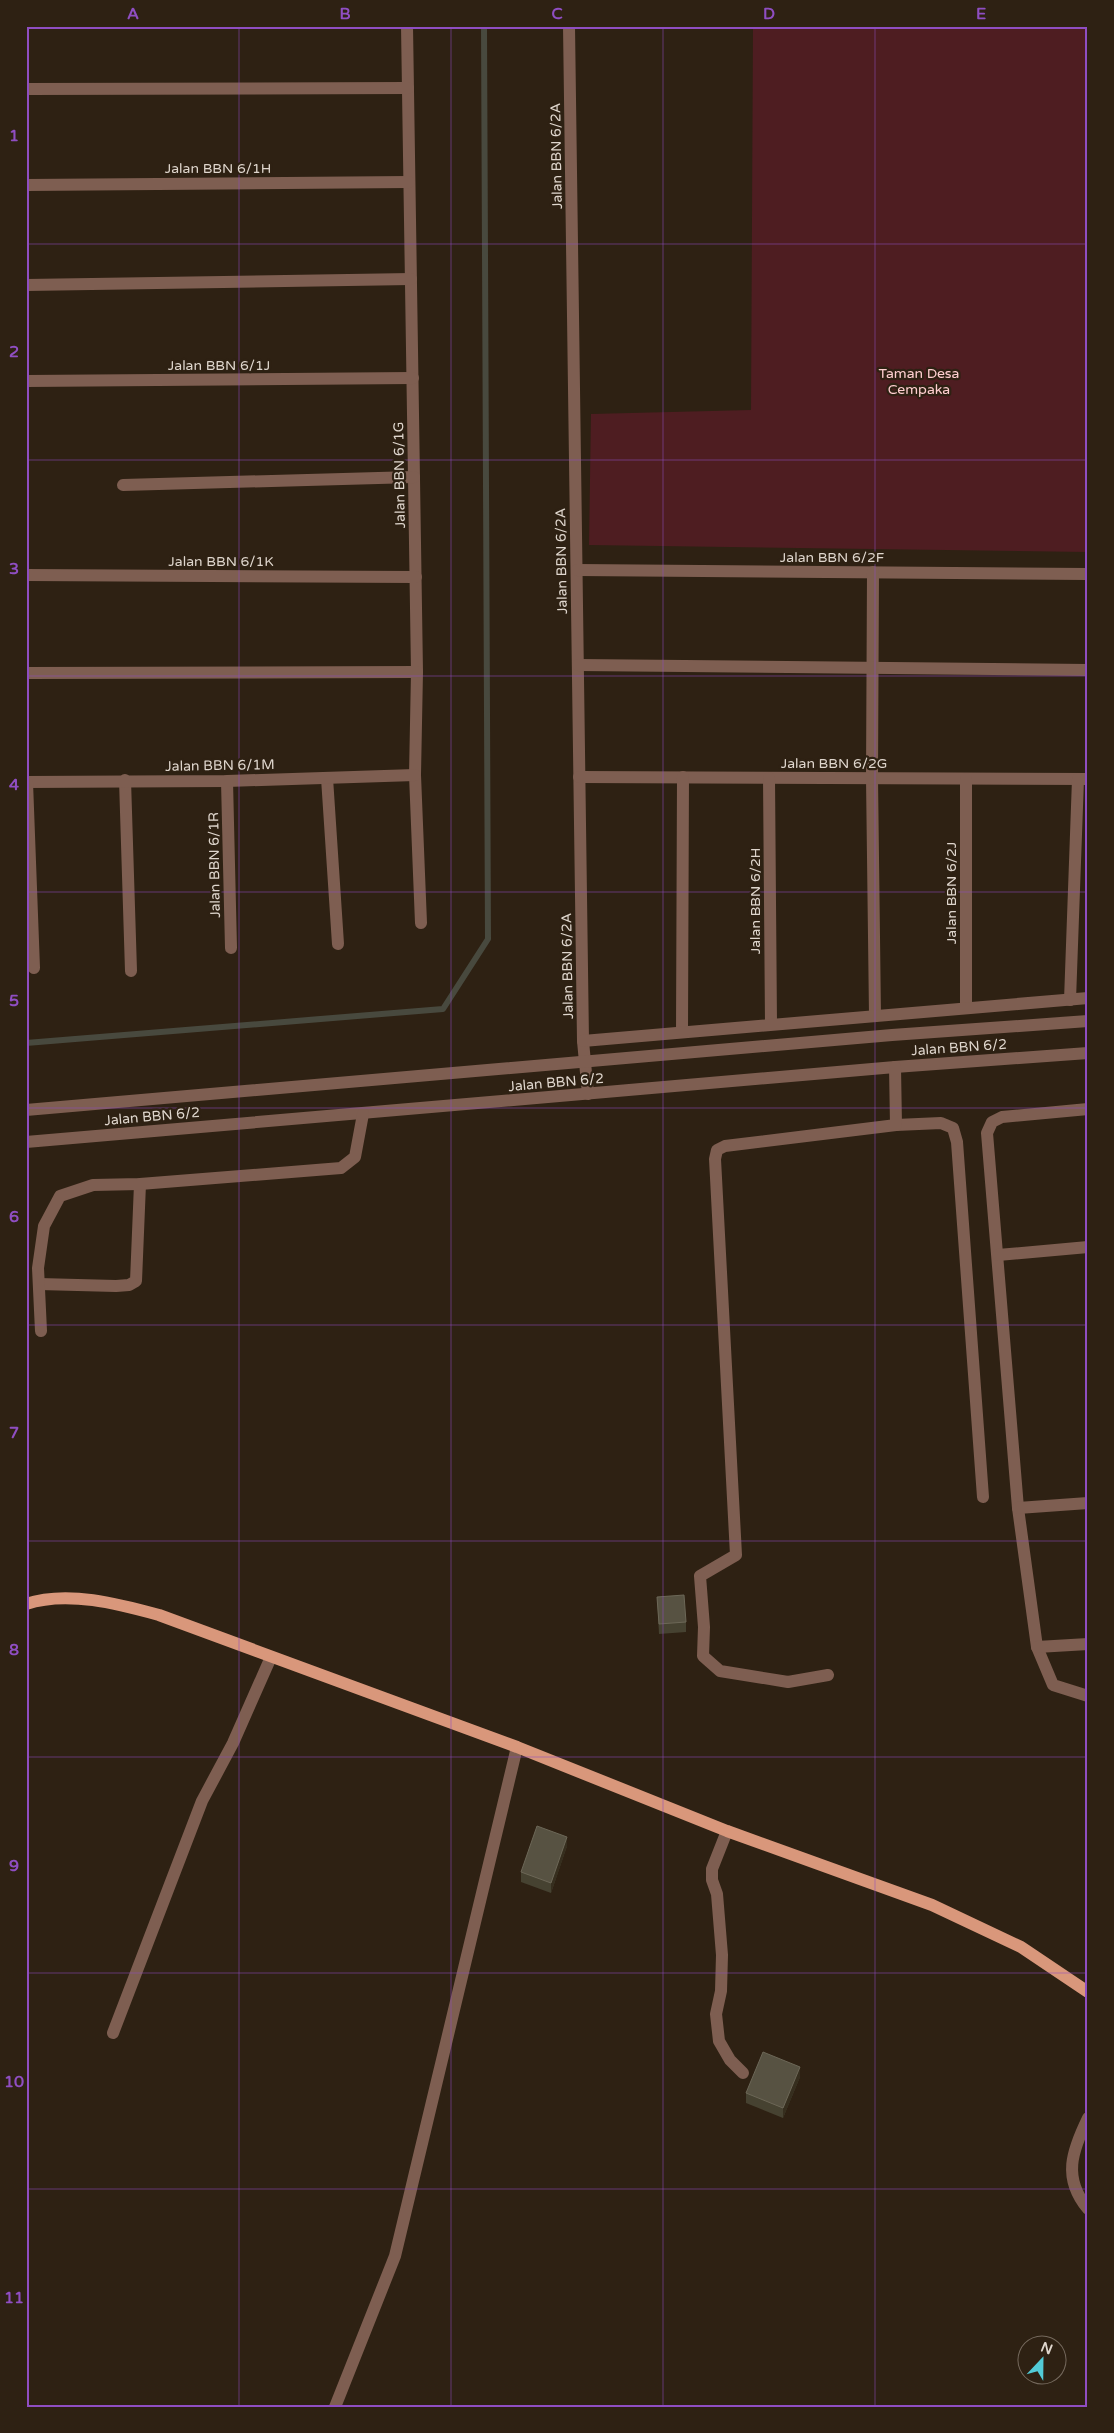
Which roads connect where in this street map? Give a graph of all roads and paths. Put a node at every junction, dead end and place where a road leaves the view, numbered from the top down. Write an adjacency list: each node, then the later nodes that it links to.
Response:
1 (407, 26): 3 (street, Jalan BBN 6/1G)
2 (569, 26): 13 (street, Jalan BBN 6/2A)
3 (408, 88): 4 (street); 5 (street, Jalan BBN 6/1G)
4 (26, 89)
5 (409, 182): 6 (street, Jalan BBN 6/1H); 7 (street, Jalan BBN 6/1G)
6 (26, 185)
7 (411, 279): 8 (street); 9 (street, Jalan BBN 6/1G)
8 (26, 285)
9 (412, 378): 10 (street, Jalan BBN 6/1J); 11 (street, Jalan BBN 6/1G)
10 (26, 381)
11 (414, 477): 12 (street); 17 (street, Jalan BBN 6/1G)
12 (123, 485)
13 (577, 570): 14 (street, Jalan BBN 6/2F); 18 (street, Jalan BBN 6/2A)
14 (873, 572): 15 (street, Jalan BBN 6/2F); 19 (street)
15 (1088, 574)
16 (26, 575): 17 (street, Jalan BBN 6/1K)
17 (416, 577): 21 (street, Jalan BBN 6/1G)
18 (578, 665): 19 (street); 24 (street, Jalan BBN 6/2A)
19 (872, 668): 20 (street); 28 (street)
20 (1088, 670)
21 (417, 672): 22 (street); 23 (street, Jalan BBN 6/1G)
22 (26, 673)
23 (415, 775): 26 (street, Jalan BBN 6/1M); 34 (street, Jalan BBN 6/1G)
24 (579, 776): 25 (street, Jalan BBN 6/2G); 46 (street, Jalan BBN 6/2A)
25 (683, 777): 27 (street, Jalan BBN 6/2G); 45 (street)
26 (327, 778): 32 (street, Jalan BBN 6/1M); 35 (street)
27 (769, 778): 28 (street, Jalan BBN 6/2G); 44 (street, Jalan BBN 6/2H)
28 (872, 778): 29 (street, Jalan BBN 6/2G); 42 (street)
29 (966, 779): 30 (street, Jalan BBN 6/2G); 41 (street, Jalan BBN 6/2J)
30 (1083, 779): 40 (street)
31 (126, 780): 32 (street, Jalan BBN 6/1M); 33 (street, Jalan BBN 6/1M); 38 (street)
32 (227, 781): 36 (street, Jalan BBN 6/1R)
33 (26, 782): 37 (street)
34 (421, 923)
35 (338, 944)
36 (232, 948)
37 (34, 968)
38 (131, 971)
39 (1088, 998): 40 (street)
40 (1070, 1000): 41 (street)
41 (966, 1008): 42 (street)
42 (875, 1016): 44 (street)
43 (1088, 1021): 48 (street, Jalan BBN 6/2)
44 (771, 1024): 45 (street)
45 (682, 1032): 46 (street)
46 (583, 1041): 48 (street, Jalan BBN 6/2A)
47 (1088, 1053): 49 (street, Jalan BBN 6/2)
48 (585, 1062): 50 (street, Jalan BBN 6/2A); 52 (street, Jalan BBN 6/2)
49 (895, 1067): 50 (street, Jalan BBN 6/2); 54 (street)
50 (588, 1094): 53 (street, Jalan BBN 6/2)
51 (1088, 1109): 58 (street)
52 (26, 1110)
53 (363, 1114): 55 (street, Jalan BBN 6/2); 56 (street)
54 (896, 1126): 61 (street); 68 (street)
55 (26, 1142)
56 (140, 1184): 59 (street); 59 (street)
57 (1088, 1246): 58 (street)
58 (998, 1255): 63 (street)
59 (39, 1284): 60 (street)
60 (42, 1331)
61 (983, 1497)
62 (1088, 1502): 63 (street)
63 (1018, 1508): 66 (street)
64 (26, 1604): 67 (main road)
65 (1088, 1644): 66 (street)
66 (1037, 1647): 69 (street)
67 (272, 1657): 70 (main road); 73 (street)
68 (828, 1675)
69 (1088, 1696)
70 (517, 1747): 71 (main road); 77 (street)
71 (727, 1831): 72 (main road); 74 (street)
72 (1088, 1992)
73 (113, 2033)
74 (743, 2073)
75 (1088, 2118): 76 (street)
76 (1088, 2209)
77 (335, 2407)

